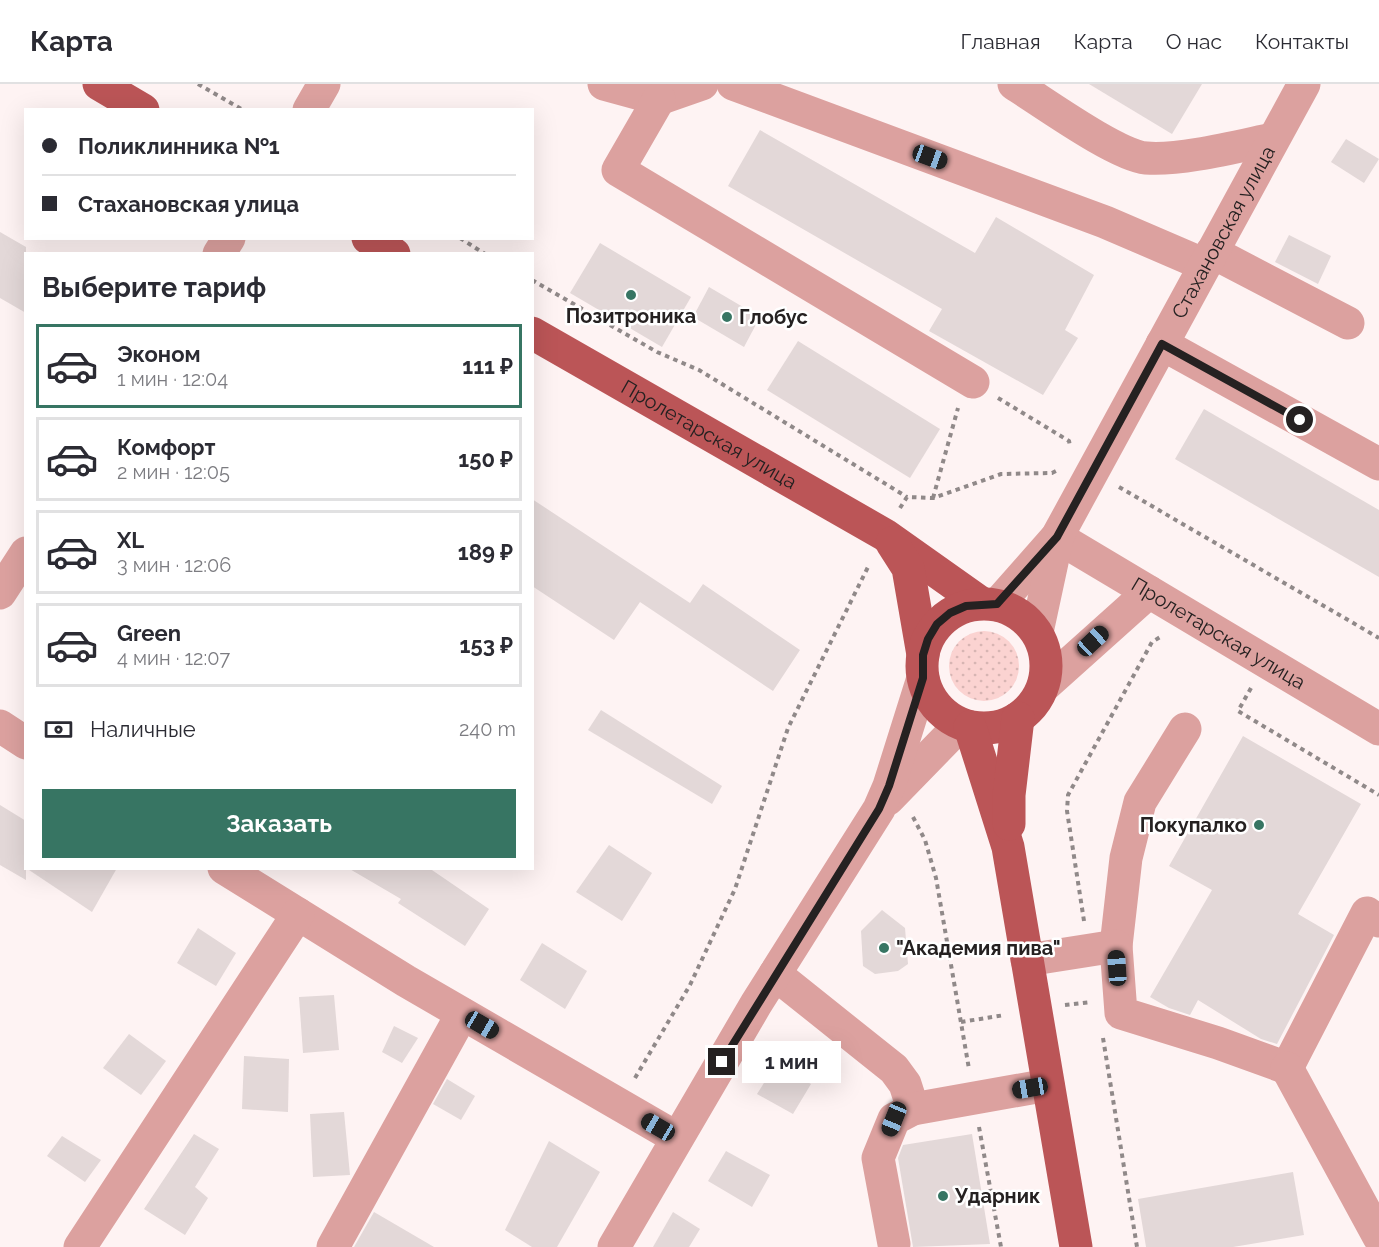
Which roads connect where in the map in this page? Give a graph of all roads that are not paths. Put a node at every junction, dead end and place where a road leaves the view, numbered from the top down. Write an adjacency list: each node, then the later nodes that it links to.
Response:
1 (99, 84): 9 (main road)
2 (324, 84): 10 (street)
3 (604, 84): 8 (street)
4 (702, 84): 8 (street)
5 (733, 84): 14 (street)
6 (1014, 84): 11 (street)
7 (1304, 84): 11 (street, Стахановская улица)
8 (659, 99): 18 (street)
9 (140, 108)
10 (310, 108)
11 (1274, 140): 14 (street, Стахановская улица)
12 (371, 240): 13 (main road)
13 (391, 252)
14 (1208, 259): 15 (street); 17 (street, Стахановская улица)
15 (1348, 323)
16 (534, 334): 20 (main road, Пролетарская улица)
17 (1162, 344): 19 (street); 21 (street, Стахановская улица)
18 (973, 382)
19 (1379, 464)
20 (885, 535): 25 (main road, Пролетарская улица); 27 (main road, Пролетарская улица)
21 (1057, 537): 23 (street, Пролетарская улица); 25 (street, Стахановская улица); 26 (street, Стахановская улица)
22 (24, 556): 24 (street)
23 (1149, 592): 28 (street); 33 (street, Пролетарская улица)
24 (0, 593)
25 (989, 604): 26 (main road); 27 (main road)
26 (1037, 632): 28 (main road)
27 (923, 667): 30 (main road); 35 (street)
28 (1043, 687): 29 (main road)
29 (1018, 718): 30 (main road); 36 (main road)
30 (965, 725): 35 (street); 36 (main road)
31 (0, 726): 34 (street)
32 (1185, 729): 40 (street)
33 (1379, 729)
34 (24, 742)
35 (879, 809): 42 (street)
36 (1008, 847): 41 (main road)
37 (227, 870): 39 (street)
38 (1375, 909): 44 (street)
39 (298, 914): 43 (street); 51 (street)
40 (1116, 946): 41 (street); 44 (street)
41 (1027, 960): 45 (main road)
42 (775, 974): 46 (street); 47 (street)
43 (462, 1014): 47 (street); 52 (street)
44 (1287, 1068): 48 (street)
45 (1048, 1085): 46 (street); 54 (main road)
46 (913, 1109): 50 (street)
47 (677, 1138): 53 (street)
48 (1379, 1237)
49 (1379, 1243): 55 (street)
50 (894, 1244)
51 (80, 1247)
52 (333, 1247)
53 (614, 1247)
54 (1076, 1247)
55 (1356, 1247)

